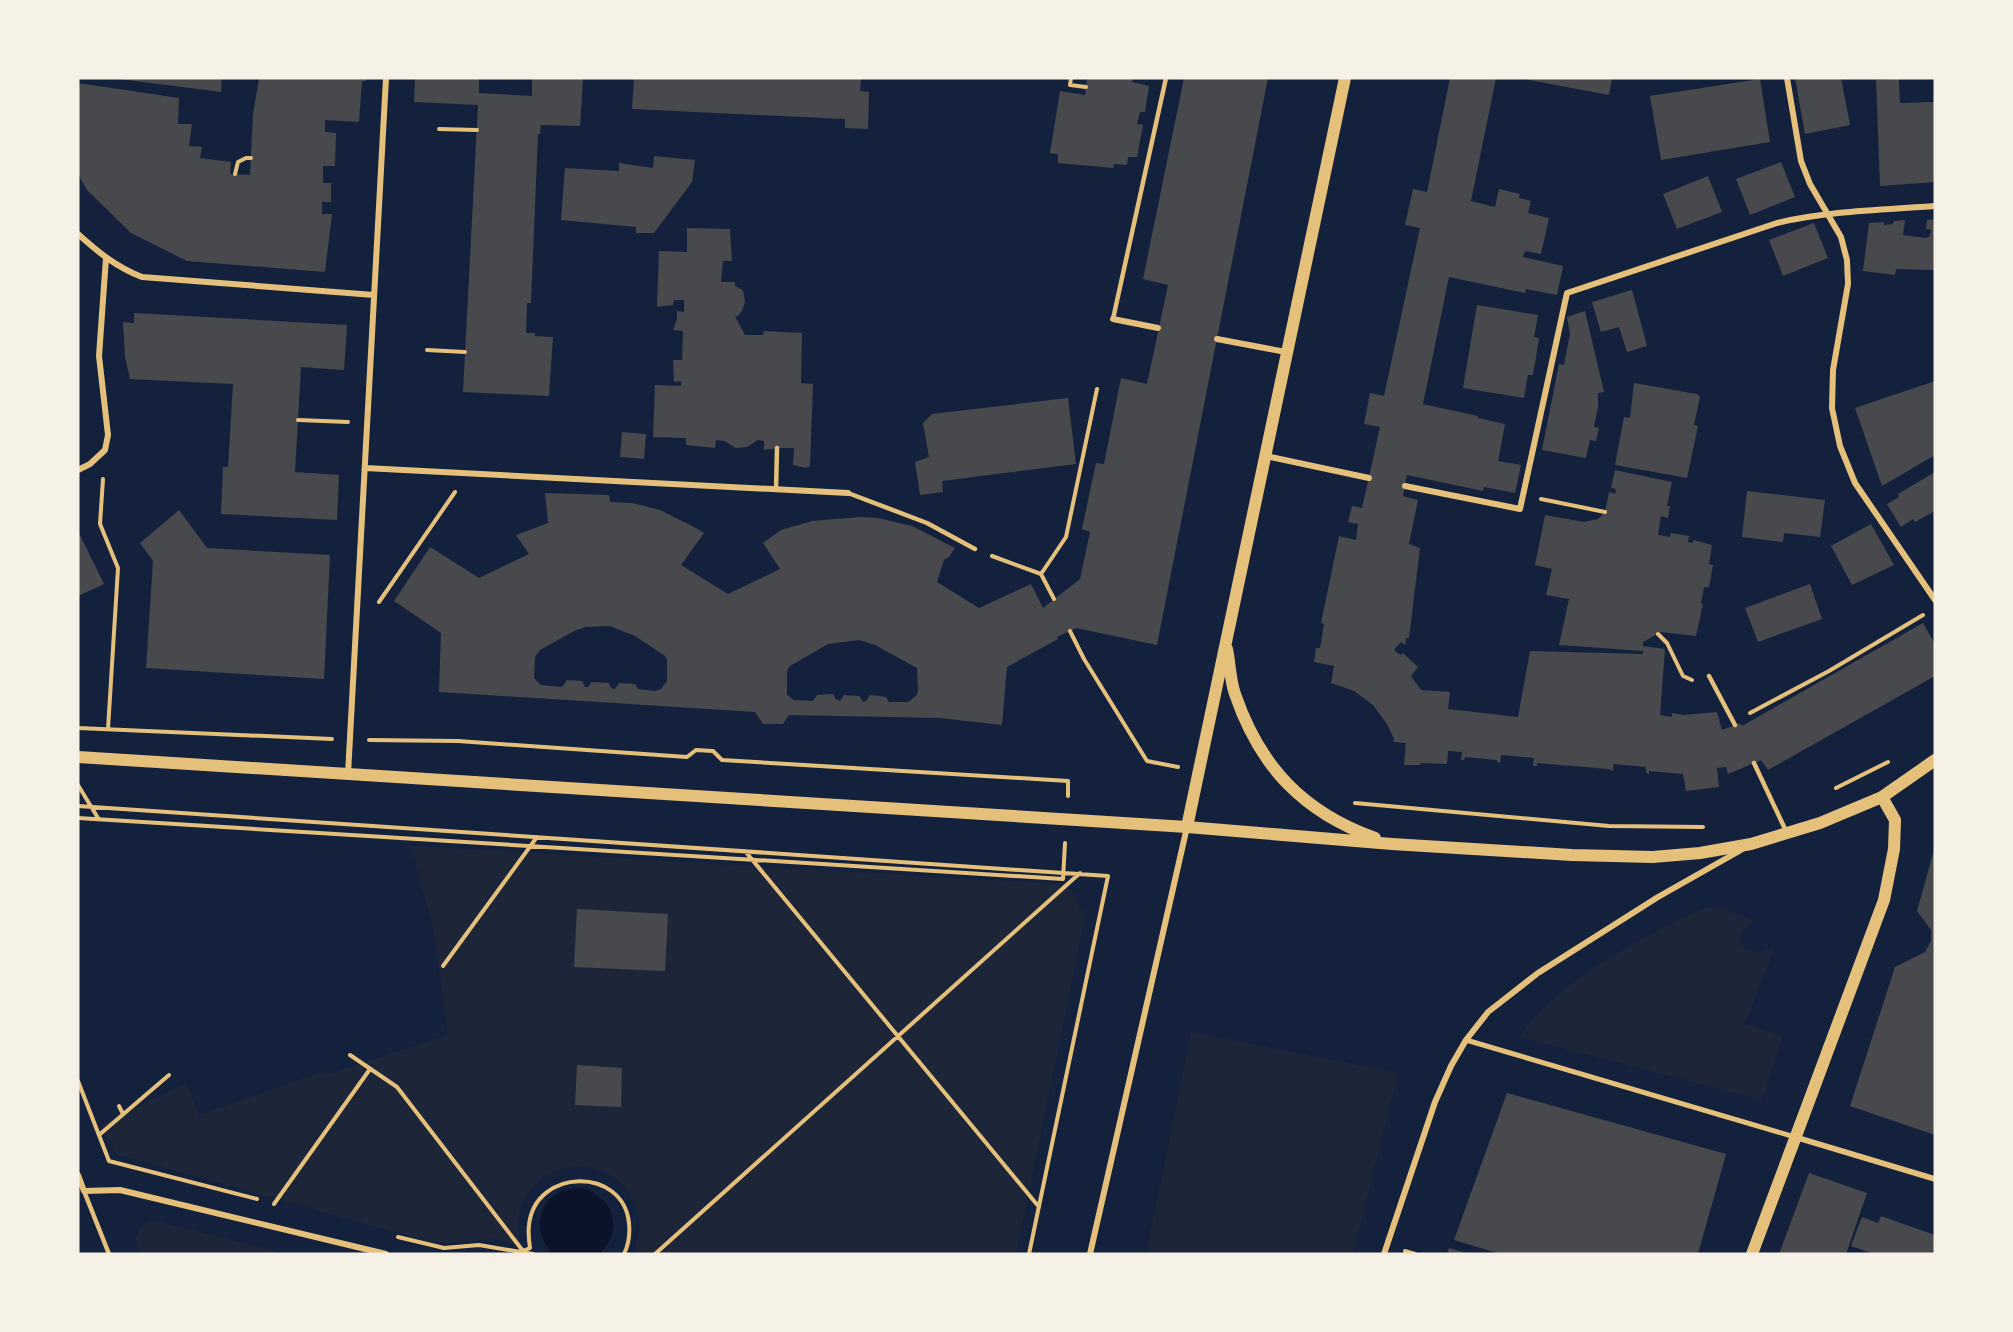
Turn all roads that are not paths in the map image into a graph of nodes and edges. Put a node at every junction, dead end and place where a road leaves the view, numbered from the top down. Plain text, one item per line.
1 (386, 78) edge
2 (1166, 78) edge
3 (1345, 78) edge
4 (1787, 78) edge
5 (1935, 206) edge
6 (1827, 214) junction
7 (78, 234) edge
8 (106, 258) junction
9 (374, 295) junction
10 (1113, 319) joint
11 (1158, 328) dead end
12 (1217, 339) dead end
13 (1286, 352) junction
14 (777, 448) dead end
15 (1266, 456) junction
16 (365, 468) junction
17 (78, 471) edge
18 (1369, 478) dead end
19 (1405, 486) dead end
20 (776, 490) junction
21 (848, 493) joint
22 (975, 549) road end
23 (1935, 600) edge
24 (1226, 642) junction
25 (1709, 676) dead end
26 (1736, 725) dead end
27 (78, 757) edge
28 (1935, 760) edge
29 (1754, 763) dead end
30 (348, 774) junction
31 (1882, 797) junction
32 (1187, 827) junction
33 (1787, 833) junction
34 (1392, 844) junction
35 (1751, 844) junction
36 (1466, 1040) junction
37 (1795, 1137) junction
38 (78, 1174) edge
39 (1935, 1179) edge
40 (84, 1191) junction
41 (109, 1254) edge
42 (386, 1254) edge
43 (1090, 1254) edge
44 (1384, 1254) edge
45 (1752, 1254) edge

1 - 9 street
2 - 10 lane
3 - 13 main road
4 - 6 street
5 - 6 street
6 - 19 street
6 - 23 street
7 - 8 street
8 - 9 street
8 - 17 street
9 - 16 street
10 - 11 street
12 - 13 street
13 - 15 main road
14 - 20 lane
15 - 18 street
15 - 24 main road
16 - 20 street
16 - 30 street
20 - 21 street
21 - 22 lane
24 - 32 main road
24 - 34 main road
25 - 26 lane
27 - 30 main road
28 - 31 main road
29 - 33 lane
30 - 32 main road
31 - 33 main road
31 - 37 main road
32 - 34 main road
32 - 43 street
33 - 35 main road
34 - 35 main road
35 - 36 street
36 - 37 street
36 - 44 street
37 - 39 street
37 - 45 main road
38 - 40 street
40 - 41 lane
40 - 42 street

